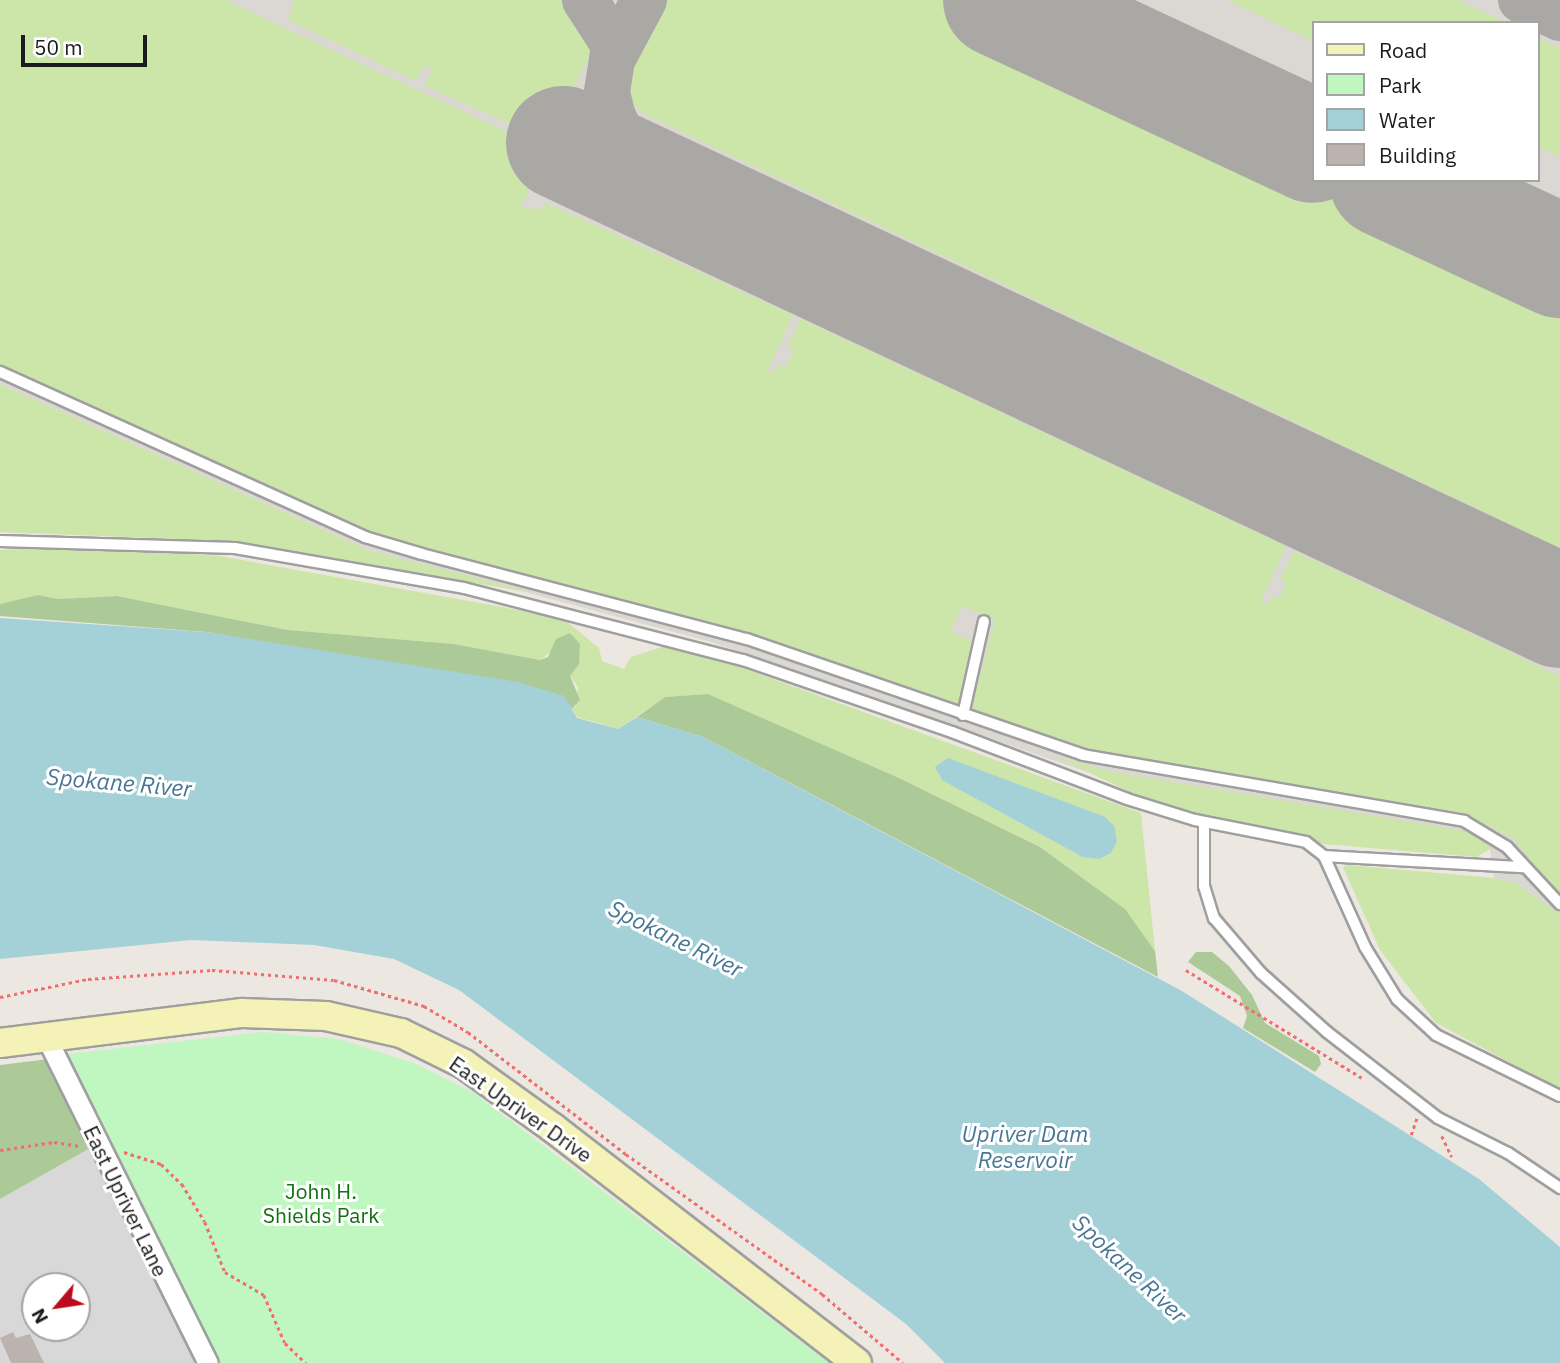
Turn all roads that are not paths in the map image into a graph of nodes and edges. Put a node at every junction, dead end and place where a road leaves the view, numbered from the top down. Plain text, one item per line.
1 (0, 372) edge
2 (0, 541) edge
3 (984, 621) dead end
4 (963, 715) junction
5 (1204, 821) junction
6 (1324, 856) junction
7 (1523, 867) junction
8 (1560, 904) edge
9 (46, 1037) junction
10 (0, 1043) edge
11 (1560, 1096) edge
12 (1560, 1188) edge
13 (208, 1363) edge
14 (857, 1363) edge

1 - 4 lane
2 - 5 lane
3 - 4 lane
4 - 7 lane
5 - 6 lane
5 - 12 lane
6 - 7 lane
6 - 11 lane
7 - 8 lane
9 - 10 main road, East Upriver Drive
9 - 13 street, East Upriver Lane
9 - 14 main road, East Upriver Drive

